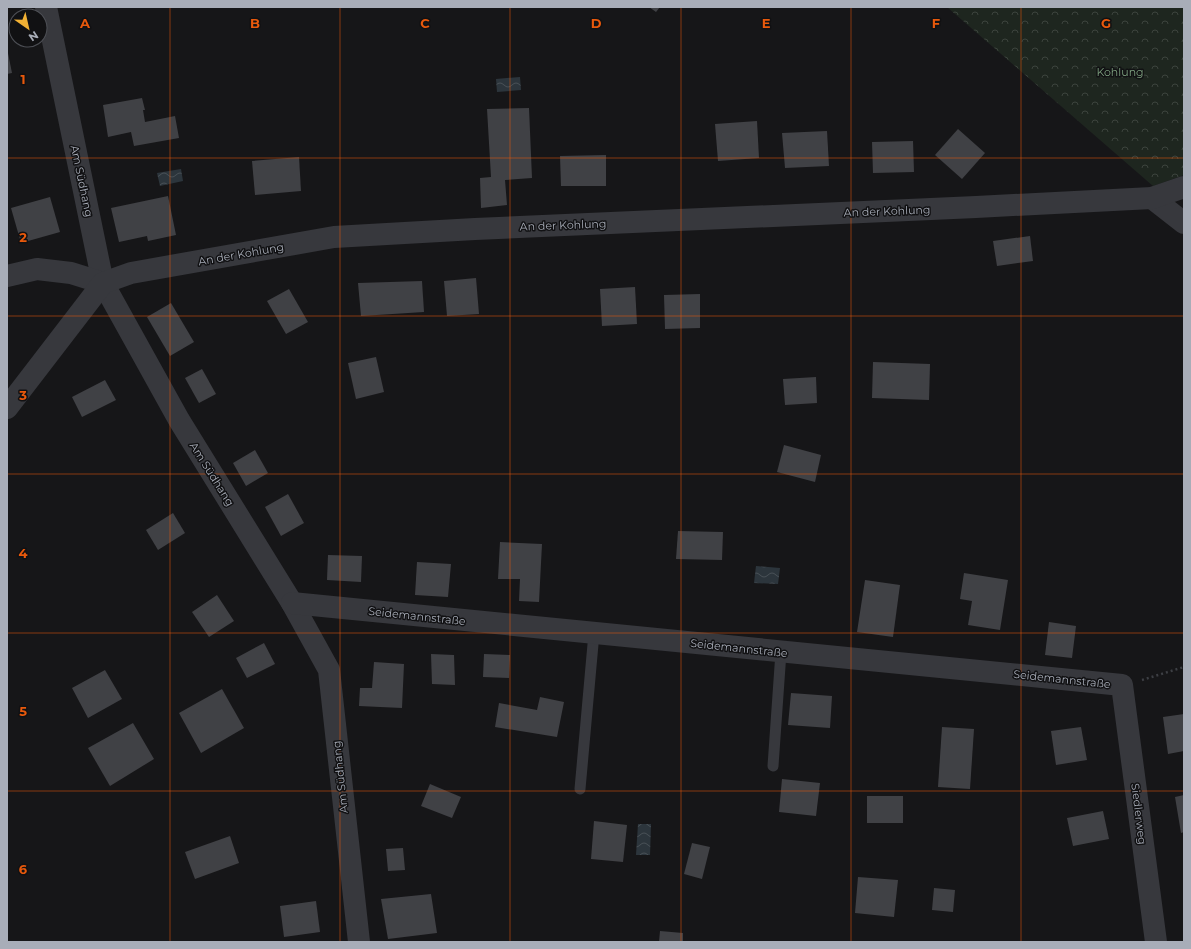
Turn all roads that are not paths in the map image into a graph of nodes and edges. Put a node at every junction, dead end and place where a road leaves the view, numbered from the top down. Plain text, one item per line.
1 (46, 7) edge
2 (1184, 187) edge
3 (1152, 198) junction
4 (1184, 223) edge
5 (7, 276) edge
6 (103, 283) junction
7 (7, 408) edge
8 (292, 603) junction
9 (594, 633) junction
10 (781, 652) junction
11 (1122, 685) joint
12 (773, 766) dead end
13 (580, 788) dead end
14 (359, 942) edge
15 (1156, 942) edge

1 - 6 street, Am Südhang
2 - 3 street, An der Kohlung
3 - 4 street
3 - 6 street, An der Kohlung
5 - 6 street
6 - 7 street
6 - 8 street, Am Südhang
8 - 9 street, Seidemannstraße
8 - 14 street, Am Südhang
9 - 10 street, Seidemannstraße
9 - 13 lane
10 - 11 street, Seidemannstraße
10 - 12 lane
11 - 15 street, Siedlerweg

